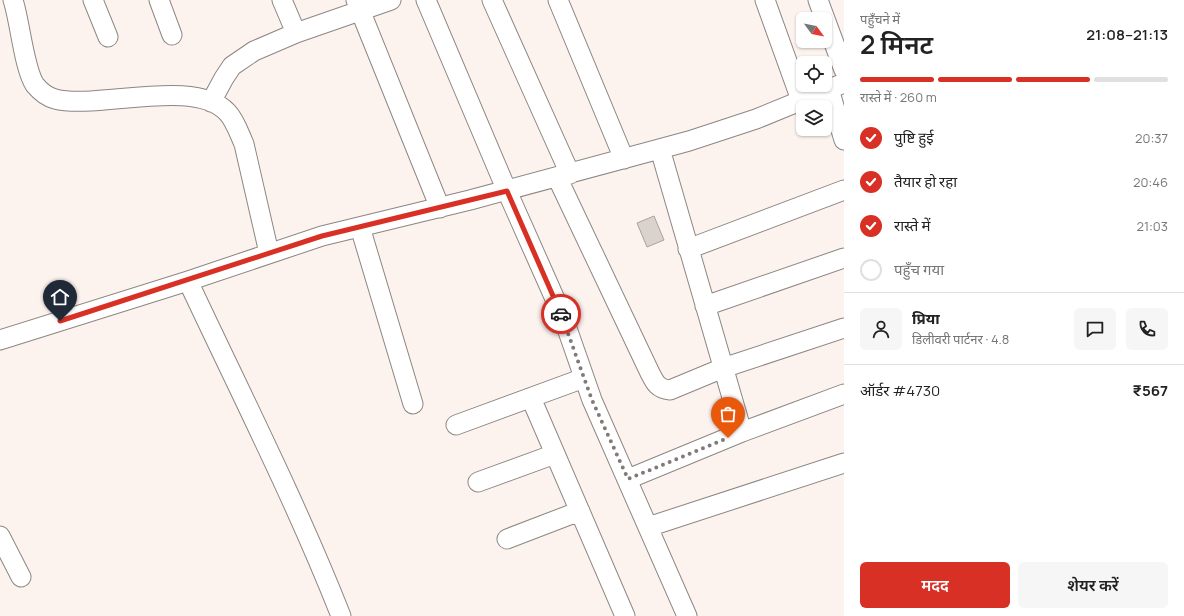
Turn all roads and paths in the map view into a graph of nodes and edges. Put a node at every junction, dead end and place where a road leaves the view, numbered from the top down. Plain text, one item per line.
1 (13, 0) edge
2 (93, 0) edge
3 (159, 0) edge
4 (282, 0) edge
5 (391, 0) edge
6 (426, 0) edge
7 (492, 0) edge
8 (558, 0) edge
9 (764, 0) edge
10 (818, 0) edge
11 (358, 5) edge
12 (296, 33) junction
13 (172, 35) dead end
14 (108, 37) dead end
15 (844, 70) edge
16 (836, 86) edge
17 (801, 100) joint
18 (212, 102) junction
19 (796, 102) edge
20 (844, 140) edge
21 (660, 149) junction
22 (624, 159) junction
23 (563, 176) junction
24 (844, 190) edge
25 (507, 191) junction
26 (440, 208) junction
27 (360, 227) junction
28 (688, 249) junction
29 (269, 253) junction
30 (844, 258) edge
31 (188, 281) junction
32 (705, 306) junction
33 (844, 328) edge
34 (0, 340) edge
35 (723, 368) junction
36 (584, 378) junction
37 (844, 394) edge
38 (531, 398) junction
39 (413, 404) dead end
40 (456, 425) dead end
41 (742, 432) junction
42 (555, 454) junction
43 (844, 462) edge
44 (628, 479) junction
45 (478, 482) dead end
46 (580, 511) junction
47 (648, 527) junction
48 (0, 536) edge
49 (507, 539) dead end
50 (21, 576) dead end
51 (341, 616) edge
52 (626, 616) edge
53 (687, 616) edge

1 - 18 street
2 - 14 street
3 - 13 street
4 - 12 street
5 - 11 street
6 - 25 street
7 - 23 street
8 - 22 street
9 - 17 street
10 - 15 street
11 - 12 street
11 - 26 street
12 - 18 street
16 - 17 street
16 - 20 street
18 - 29 street
19 - 21 street
21 - 22 street
21 - 28 street
22 - 23 street
23 - 25 street
23 - 35 street
24 - 28 street
25 - 26 street
25 - 36 street
26 - 27 street
27 - 29 street
27 - 39 street
28 - 32 street
29 - 31 street
30 - 32 street
31 - 34 street
31 - 51 street
32 - 35 street
33 - 35 street
35 - 41 street
36 - 38 street
36 - 44 street
37 - 41 street
38 - 40 street
38 - 42 street
41 - 44 street
42 - 45 street
42 - 46 street
43 - 47 street
44 - 47 street
46 - 49 street
46 - 52 street
47 - 53 street
48 - 50 street

